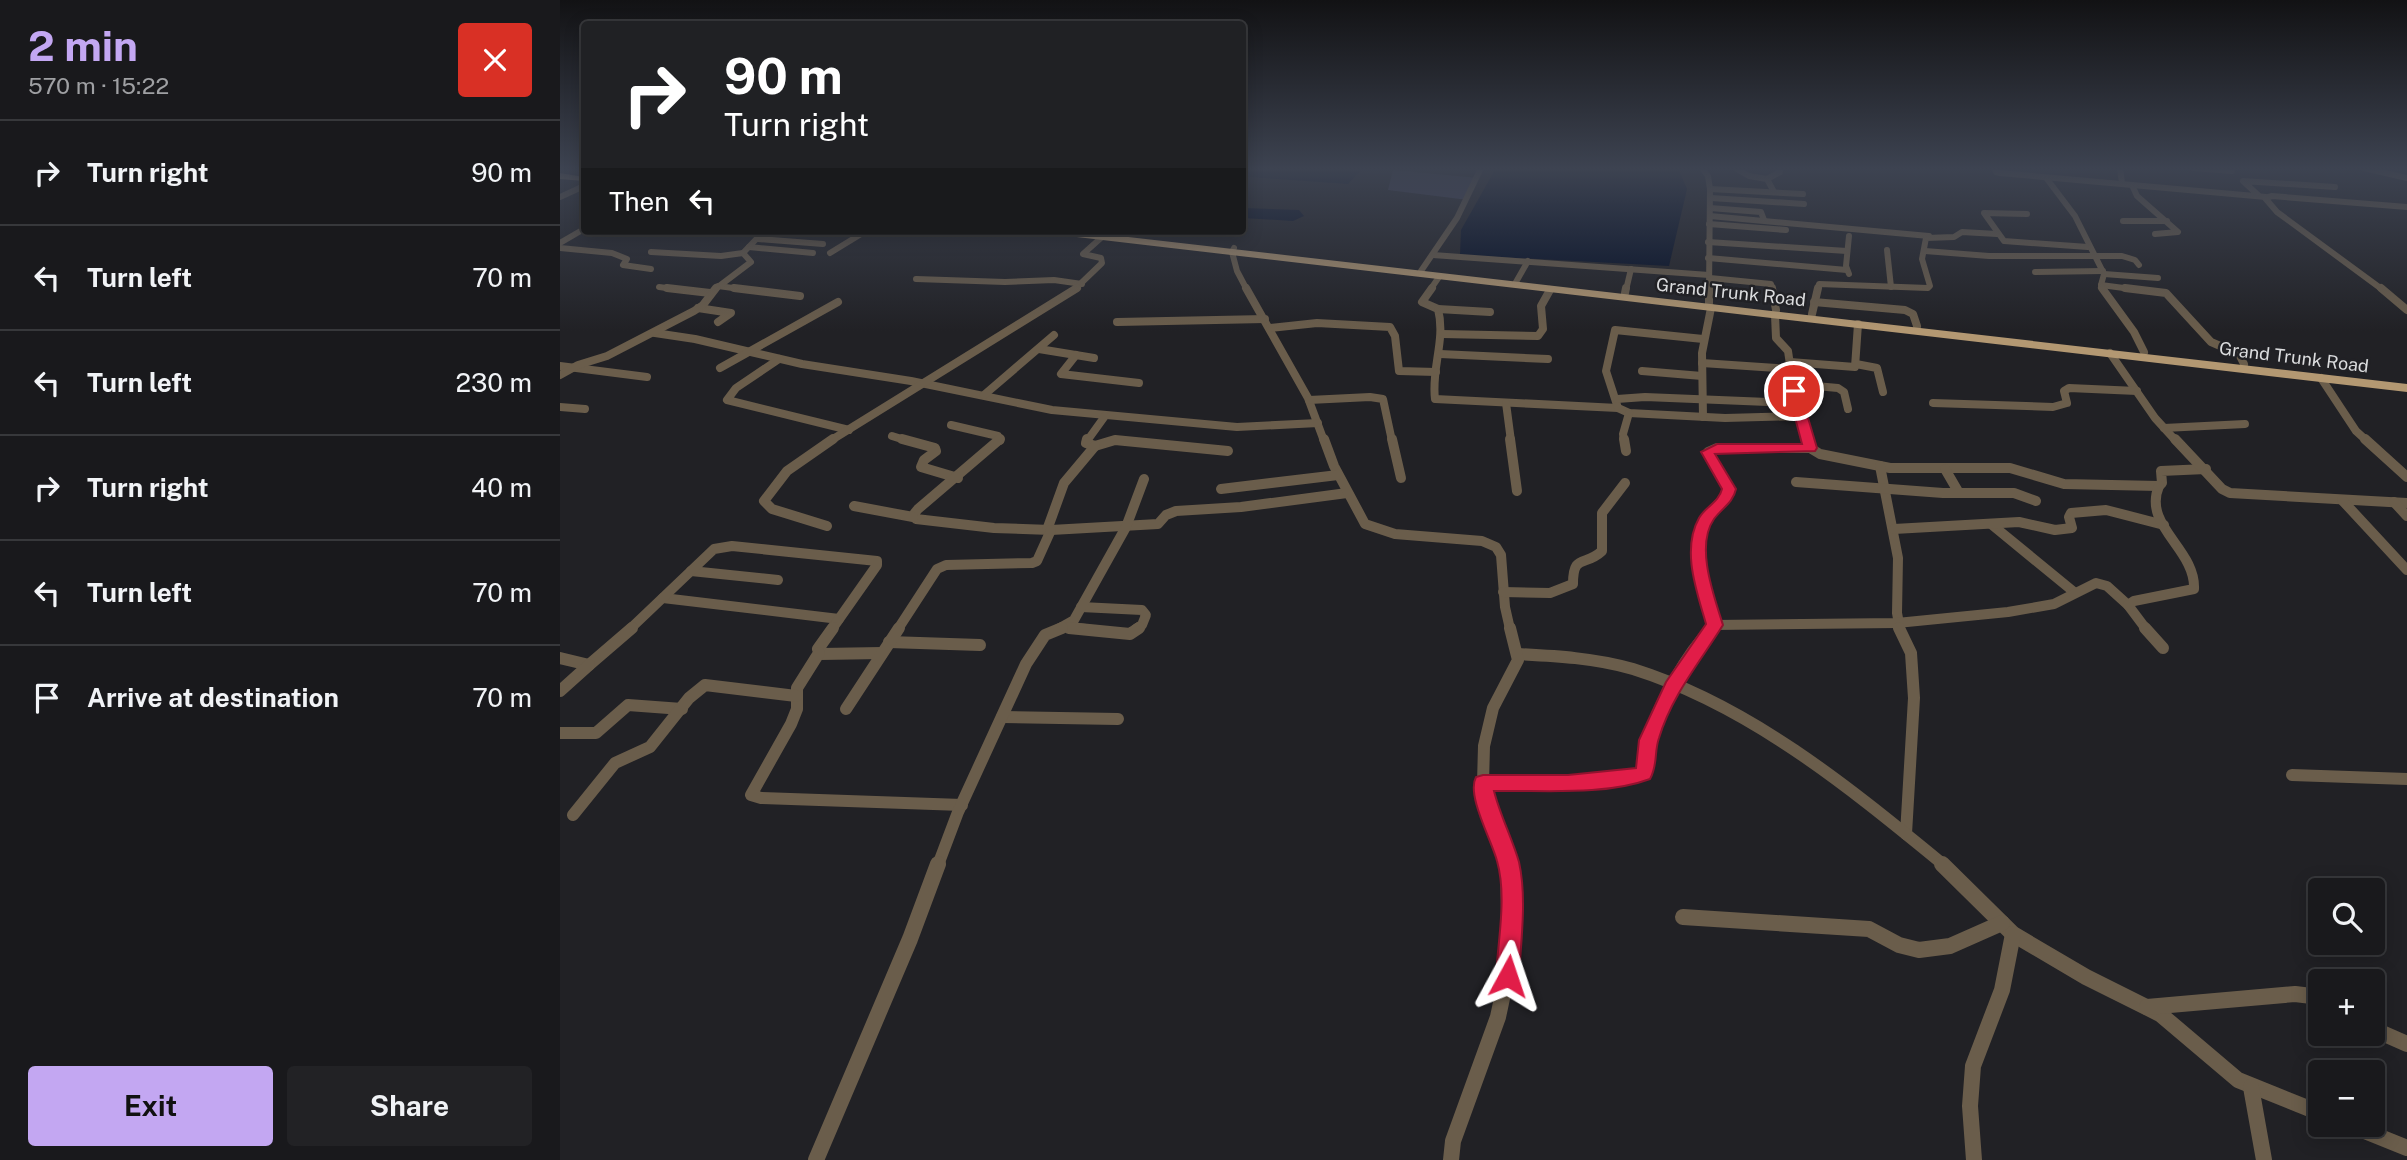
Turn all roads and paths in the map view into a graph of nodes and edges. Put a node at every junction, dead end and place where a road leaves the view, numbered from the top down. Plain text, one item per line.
1 (1454, 222) edge
2 (1786, 222) edge
3 (1991, 222) edge
4 (2077, 222) edge
5 (2168, 222) edge
6 (2291, 222) edge
7 (1709, 224) joint
8 (1786, 230) dead end
9 (581, 231) edge
10 (1997, 234) junction
11 (2155, 234) dead end
12 (761, 235) edge
13 (859, 235) edge
14 (1085, 235) edge
15 (1112, 235) edge
16 (1849, 236) dead end
17 (1929, 236) junction
18 (1102, 237) junction
19 (758, 239) junction
20 (1708, 242) junction
21 (562, 243) edge
22 (823, 244) dead end
23 (2088, 247) junction
24 (746, 250) junction
25 (1887, 250) dead end
26 (1233, 251) junction
27 (1847, 251) junction
28 (1925, 251) junction
29 (651, 252) dead end
30 (813, 253) dead end
31 (830, 253) dead end
32 (1433, 255) junction
33 (2092, 255) junction
34 (1709, 257) junction
35 (1528, 261) junction
36 (2139, 265) dead end
37 (651, 269) dead end
38 (1631, 270) junction
39 (1847, 270) junction
40 (1421, 271) junction
41 (2035, 272) dead end
42 (2103, 272) junction
43 (1439, 277) junction
44 (1710, 277) junction
45 (2158, 278) dead end
46 (916, 279) dead end
47 (1516, 282) junction
48 (1082, 284) junction
49 (1853, 285) junction
50 (2101, 285) junction
51 (718, 286) junction
52 (659, 287) dead end
53 (1891, 287) junction
54 (1550, 290) junction
55 (710, 293) junction
56 (1625, 293) junction
57 (800, 296) dead end
58 (838, 302) dead end
59 (1710, 305) junction
60 (698, 308) junction
61 (1813, 308) junction
62 (1438, 309) junction
63 (2407, 310) edge
64 (1490, 312) dead end
65 (1776, 313) junction
66 (718, 322) dead end
67 (1117, 322) dead end
68 (1267, 323) junction
69 (1858, 324) junction
70 (655, 333) junction
71 (1442, 334) junction
72 (1054, 335) dead end
73 (1703, 340) junction
74 (1039, 349) junction
75 (749, 352) junction
76 (2144, 352) junction
77 (2110, 353) junction
78 (1440, 354) junction
79 (1076, 355) junction
80 (1094, 358) dead end
81 (779, 359) junction
82 (1548, 359) dead end
83 (1702, 363) junction
84 (1856, 364) junction
85 (2244, 364) junction
86 (560, 366) edge
87 (575, 366) junction
88 (1791, 366) junction
89 (720, 368) dead end
90 (1643, 371) dead end
91 (1436, 372) junction
92 (560, 375) edge
93 (648, 376) dead end
94 (1702, 376) junction
95 (2321, 378) junction
96 (1139, 383) dead end
97 (2407, 383) edge
98 (925, 384) junction
99 (1793, 384) junction
100 (2407, 388) edge
101 (2137, 391) junction
102 (1883, 392) dead end
103 (984, 395) junction
104 (1703, 399) junction
105 (1309, 400) junction
106 (1768, 402) dead end
107 (1506, 403) junction
108 (1618, 403) junction
109 (1933, 403) dead end
110 (560, 407) edge
111 (585, 409) dead end
112 (1848, 409) dead end
113 (1629, 413) junction
114 (1105, 416) junction
115 (1803, 416) junction
116 (1703, 418) junction
117 (1318, 423) junction
118 (2245, 424) dead end
119 (951, 425) dead end
120 (2164, 428) junction
121 (849, 430) junction
122 (892, 436) dead end
123 (1096, 446) junction
124 (1810, 448) junction
125 (1228, 451) dead end
126 (1626, 451) dead end
127 (1880, 466) junction
128 (1945, 469) junction
129 (2206, 469) junction
130 (1338, 475) junction
131 (2407, 477) edge
132 (958, 478) junction
133 (1401, 478) dead end
134 (1144, 479) dead end
135 (1796, 482) dead end
136 (1625, 483) dead end
137 (2159, 486) junction
138 (1221, 489) dead end
139 (1882, 489) junction
140 (1517, 491) dead end
141 (1348, 493) junction
142 (1959, 493) junction
143 (2343, 500) junction
144 (2036, 502) dead end
145 (2394, 502) junction
146 (2407, 503) edge
147 (854, 506) dead end
148 (2407, 516) edge
149 (913, 517) junction
150 (1990, 524) junction
151 (2164, 525) junction
152 (827, 526) dead end
153 (1126, 527) junction
154 (1894, 529) junction
155 (1049, 530) junction
156 (2407, 570) edge
157 (691, 571) junction
158 (778, 580) dead end
159 (1503, 592) junction
160 (2074, 592) junction
161 (663, 598) junction
162 (2128, 605) junction
163 (1081, 607) junction
164 (839, 619) junction
165 (1896, 622) junction
166 (1714, 625) junction
167 (1064, 627) junction
168 (889, 642) junction
169 (980, 645) dead end
170 (2163, 648) dead end
171 (819, 653) junction
172 (882, 653) junction
173 (1517, 654) junction
174 (560, 658) edge
175 (589, 665) junction
176 (1674, 682) junction
177 (560, 691) edge
178 (796, 696) junction
179 (682, 709) junction
180 (846, 709) dead end
181 (1002, 717) junction
182 (1118, 719) dead end
183 (560, 733) edge
184 (2292, 775) dead end
185 (2407, 779) edge
186 (1483, 783) junction
187 (962, 805) junction
188 (573, 815) dead end
189 (1906, 834) junction
190 (1683, 917) dead end
191 (2007, 929) junction
192 (2308, 996) edge
193 (2147, 1006) junction
194 (2385, 1034) edge
195 (2407, 1044) edge
196 (2250, 1087) junction
197 (2308, 1109) edge
198 (2380, 1137) edge
199 (2407, 1148) edge
200 (816, 1160) edge
201 (1451, 1160) edge
202 (1974, 1160) edge
203 (2264, 1160) edge

1 - 32 street
2 - 17 street
3 - 10 street
4 - 23 street
5 - 11 street
6 - 63 street
7 - 8 street
7 - 20 street
9 - 21 street
10 - 17 street
10 - 23 street
12 - 19 street
13 - 31 street
14 - 18 main road, Grand Trunk Road
15 - 26 main road, Grand Trunk Road
16 - 27 street
17 - 28 street
18 - 26 main road, Grand Trunk Road
18 - 48 street
19 - 22 street
19 - 24 street
20 - 27 street
20 - 34 street
21 - 37 street
23 - 33 street
24 - 29 street
24 - 30 street
24 - 51 street
25 - 53 street
26 - 40 main road, Grand Trunk Road
26 - 43 main road, Grand Trunk Road
26 - 68 street
27 - 39 street
28 - 33 street
28 - 53 street
32 - 35 street
32 - 40 street
33 - 36 street
33 - 42 street
34 - 39 street
34 - 44 street
35 - 38 street
35 - 47 street
38 - 44 street
38 - 56 street
39 - 49 street
40 - 47 main road, Grand Trunk Road
41 - 42 street
42 - 45 street
42 - 50 street
43 - 54 main road, Grand Trunk Road
43 - 62 street
44 - 59 street
44 - 65 street
46 - 48 street
47 - 56 main road, Grand Trunk Road
48 - 98 street
49 - 53 street
49 - 61 street
50 - 76 street
50 - 85 street
51 - 55 street
51 - 57 street
52 - 55 street
54 - 59 main road, Grand Trunk Road
54 - 71 street
55 - 60 street
56 - 59 main road, Grand Trunk Road
58 - 75 street
59 - 65 main road, Grand Trunk Road
59 - 73 street
60 - 66 street
60 - 70 street
61 - 65 main road, Grand Trunk Road
61 - 76 main road, Grand Trunk Road
62 - 64 street
62 - 71 street
65 - 69 main road, Grand Trunk Road
65 - 88 street
67 - 68 street
68 - 91 street
68 - 105 street
69 - 77 main road, Grand Trunk Road
69 - 84 street
70 - 75 street
70 - 87 street
71 - 78 street
72 - 74 street
73 - 83 street
73 - 108 street
74 - 79 street
74 - 103 street
75 - 81 street
75 - 89 street
76 - 85 main road, Grand Trunk Road
77 - 95 main road, Grand Trunk Road
77 - 101 street
78 - 82 street
78 - 91 street
79 - 80 street
79 - 96 street
81 - 98 street
81 - 121 street
83 - 88 street
83 - 94 street
84 - 88 street
84 - 102 street
85 - 97 main road, Grand Trunk Road
86 - 87 street
87 - 92 street
87 - 93 street
88 - 99 street
90 - 94 street
91 - 107 street
94 - 104 street
95 - 100 main road, Grand Trunk Road
95 - 131 street
98 - 103 street
98 - 121 street
99 - 112 street
99 - 115 street
101 - 109 street
101 - 120 street
103 - 114 street
104 - 106 street
104 - 108 street
104 - 116 street
105 - 117 street
105 - 133 street
107 - 108 street
107 - 140 street
108 - 113 street
110 - 111 street
113 - 116 street
113 - 126 street
114 - 117 street
114 - 123 street
115 - 116 street
115 - 124 street
117 - 130 street
118 - 120 street
119 - 132 street
120 - 129 street
121 - 152 street
122 - 132 street
123 - 125 street
123 - 155 street
124 - 127 street
124 - 166 street
127 - 128 street
127 - 139 street
128 - 137 street
128 - 142 street
129 - 137 street
129 - 143 street
130 - 138 street
130 - 141 street
132 - 149 street
134 - 153 street
135 - 139 street
136 - 159 street
137 - 151 street
139 - 142 street
139 - 154 street
141 - 153 street
141 - 159 street
142 - 144 street
143 - 145 street
143 - 156 street
145 - 146 street
145 - 148 street
147 - 149 street
149 - 155 street
150 - 151 street
150 - 154 street
150 - 160 street
151 - 162 street
153 - 155 street
153 - 163 street
154 - 165 street
155 - 168 street
157 - 158 street
157 - 161 street
157 - 164 street
159 - 173 street
160 - 162 street
160 - 165 street
161 - 164 street
161 - 175 street
162 - 170 street
163 - 167 street
163 - 167 street
164 - 171 street
165 - 166 street
165 - 189 street
166 - 176 street
167 - 181 street
168 - 169 street
168 - 172 street
171 - 172 street
171 - 178 street
172 - 180 street
173 - 176 street
173 - 186 street
174 - 175 street
175 - 177 street
176 - 186 street
176 - 189 street
178 - 179 street
178 - 187 street
179 - 183 street
179 - 188 street
181 - 182 street
181 - 187 street
184 - 185 street
186 - 201 street
187 - 200 street
189 - 191 street
190 - 191 street
191 - 193 street
191 - 202 street
192 - 193 street
193 - 196 street
194 - 195 street
196 - 197 street
196 - 203 street
198 - 199 street

